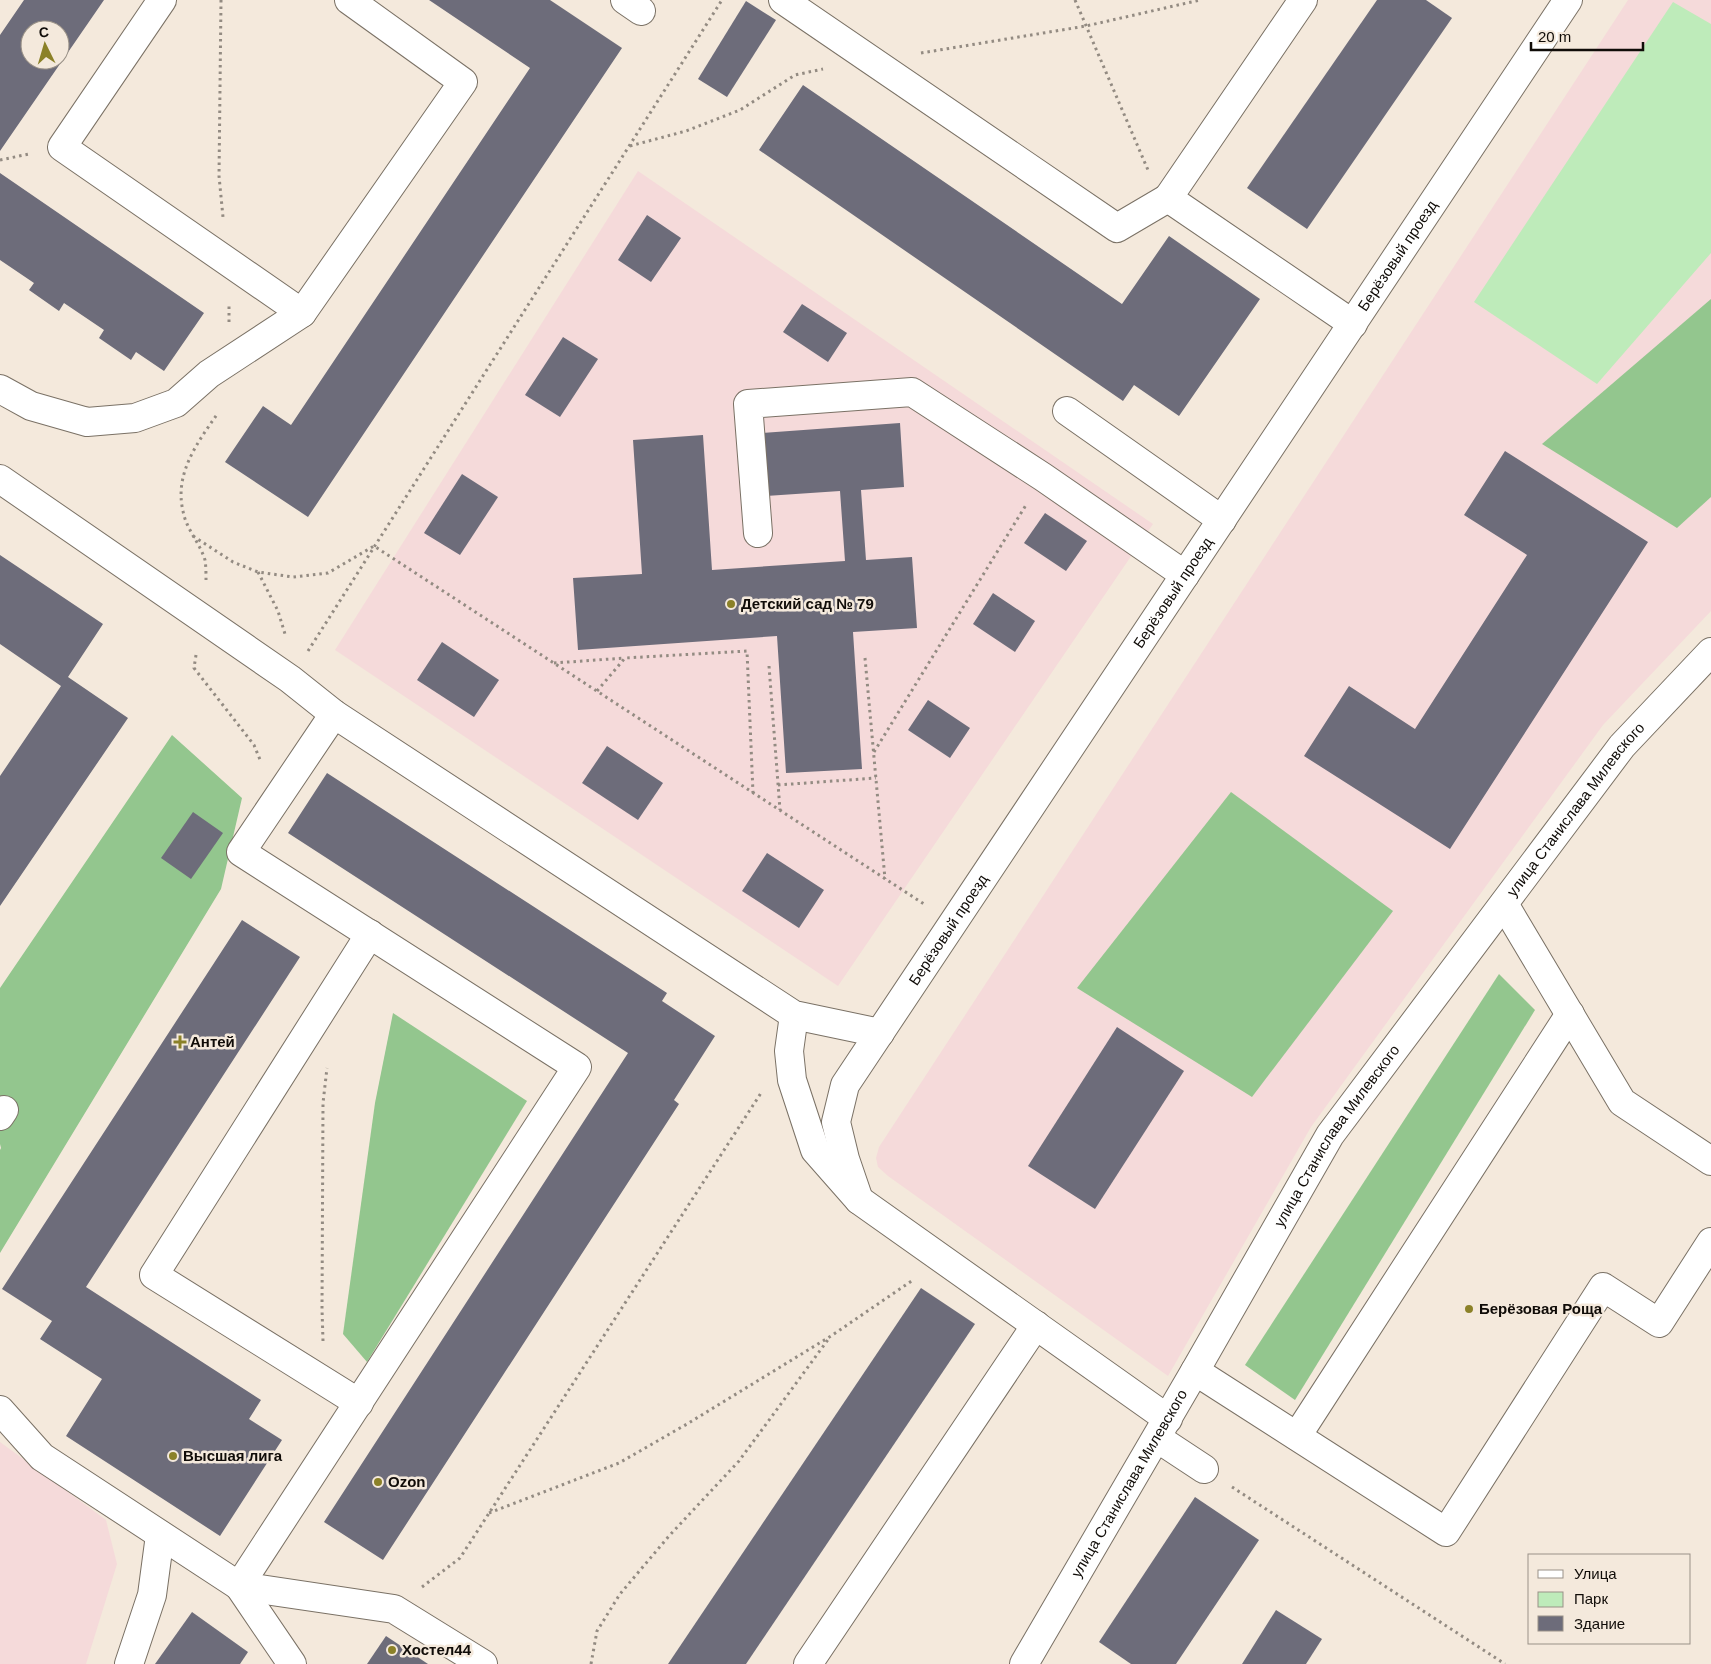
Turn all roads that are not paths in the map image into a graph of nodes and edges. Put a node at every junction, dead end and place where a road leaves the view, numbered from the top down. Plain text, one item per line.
1 (162, 0) edge
2 (349, 0) edge
3 (783, 0) edge
4 (1303, 0) edge
5 (1568, 0) edge
6 (1168, 198) junction
7 (302, 313) junction
8 (1353, 324) junction
9 (0, 389) edge
10 (1067, 411) dead end
11 (0, 479) edge
12 (1222, 520) junction
13 (758, 533) dead end
14 (1185, 575) junction
15 (1711, 652) edge
16 (334, 714) junction
17 (1504, 904) junction
18 (370, 934) junction
19 (1570, 1014) junction
20 (794, 1015) junction
21 (880, 1033) junction
22 (1711, 1161) edge
23 (859, 1200) junction
24 (1711, 1242) edge
25 (1036, 1325) junction
26 (1196, 1371) junction
27 (359, 1403) junction
28 (0, 1410) edge
29 (1162, 1428) junction
30 (1297, 1436) junction
31 (1204, 1469) road end
32 (160, 1535) junction
33 (239, 1586) junction
34 (129, 1664) edge
35 (292, 1664) edge
36 (483, 1664) edge
37 (808, 1664) edge
38 (1024, 1664) edge

1 - 7 street
2 - 7 street
3 - 6 street
4 - 6 street
5 - 8 street, Берёзовый проезд
6 - 8 street
7 - 9 street
8 - 12 street, Берёзовый проезд
10 - 12 street
11 - 16 street
12 - 14 street, Берёзовый проезд
13 - 14 street
14 - 21 street, Берёзовый проезд
15 - 17 street, улица Станислава Милевского
16 - 18 street
16 - 20 street
17 - 19 street
17 - 26 street, улица Станислава Милевского
18 - 27 street
18 - 27 street
19 - 22 street
19 - 30 street
20 - 21 street
20 - 23 street
21 - 23 street, Берёзовый проезд
23 - 25 street
24 - 30 street
25 - 29 street
25 - 37 street
26 - 29 street, улица Станислава Милевского
26 - 30 street
27 - 33 street
28 - 32 street
29 - 31 street
29 - 38 street, улица Станислава Милевского
32 - 33 street
32 - 34 street
33 - 35 street
33 - 36 street

